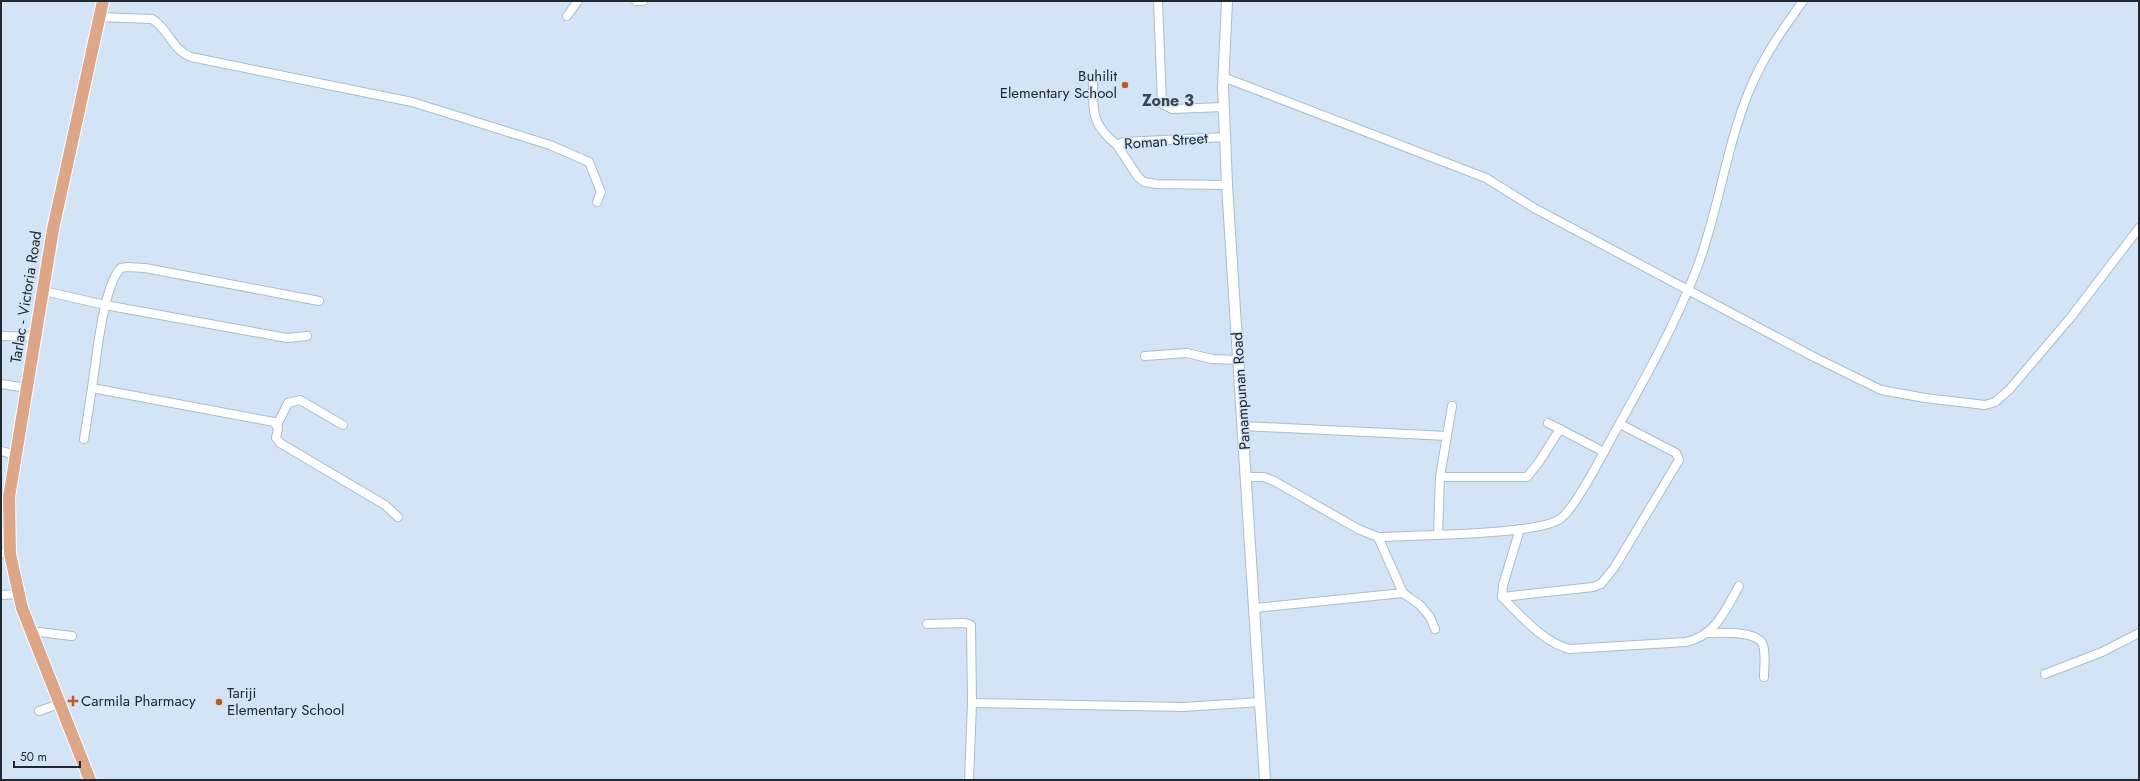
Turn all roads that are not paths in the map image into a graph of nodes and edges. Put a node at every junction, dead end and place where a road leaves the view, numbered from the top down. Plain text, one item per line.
1 (103, 1) edge
2 (578, 1) edge
3 (636, 1) edge
4 (643, 1) edge
5 (1158, 1) edge
6 (1227, 1) edge
7 (1803, 1) edge
8 (567, 16) dead end
9 (98, 17) junction
10 (1223, 77) junction
11 (1093, 80) dead end
12 (1224, 107) junction
13 (1226, 137) junction
14 (1117, 145) junction
15 (1228, 185) junction
16 (598, 202) dead end
17 (2139, 228) edge
18 (1688, 290) junction
19 (44, 291) junction
20 (320, 301) dead end
21 (106, 305) junction
22 (1, 336) edge
23 (307, 336) dead end
24 (35, 337) junction
25 (1145, 356) dead end
26 (1239, 360) junction
27 (1, 384) edge
28 (27, 388) junction
29 (92, 388) junction
30 (1452, 406) dead end
31 (1548, 423) dead end
32 (1620, 424) junction
33 (277, 425) junction
34 (343, 425) dead end
35 (1243, 426) junction
36 (1560, 429) junction
37 (1447, 436) junction
38 (84, 439) dead end
39 (1, 451) edge
40 (1604, 452) junction
41 (16, 455) junction
42 (1247, 477) junction
43 (1440, 477) junction
44 (398, 518) dead end
45 (1520, 529) junction
46 (1438, 534) junction
47 (1378, 537) junction
48 (5, 553) edge
49 (1739, 586) dead end
50 (1402, 593) junction
51 (19, 594) junction
52 (1, 595) edge
53 (1502, 597) junction
54 (1255, 608) junction
55 (927, 624) dead end
56 (1435, 629) dead end
57 (31, 631) junction
58 (1707, 633) junction
59 (2139, 633) edge
60 (72, 636) dead end
61 (2045, 674) dead end
62 (1764, 677) dead end
63 (1261, 702) junction
64 (972, 703) junction
65 (59, 704) junction
66 (39, 711) dead end
67 (90, 780) edge
68 (969, 780) edge
69 (1265, 780) edge

1 - 9 main road, Tarlac - Victoria Road
2 - 8 street
3 - 4 street
5 - 12 street
6 - 10 street, Panampunan Road
7 - 18 street
9 - 16 street
9 - 19 main road, Tarlac - Victoria Road
10 - 12 street, Panampunan Road
10 - 18 street
11 - 14 street
12 - 13 street, Panampunan Road
13 - 14 street, Roman Street
13 - 15 street, Panampunan Road
14 - 15 street, Roman Street
15 - 26 street, Panampunan Road
17 - 18 street
18 - 32 street
19 - 21 street
19 - 24 main road, Tarlac - Victoria Road
20 - 21 street
21 - 23 street
21 - 29 street
22 - 24 street
24 - 28 main road, Tarlac - Victoria Road
25 - 26 street
26 - 35 street, Panampunan Road
27 - 28 street
28 - 41 main road, Tarlac - Victoria Road
29 - 33 street
29 - 38 street
30 - 37 street
31 - 36 street
32 - 40 street
32 - 53 street
33 - 34 street
33 - 44 street
35 - 37 street
35 - 42 street, Panampunan Road
36 - 40 street
36 - 43 street
37 - 43 street
39 - 41 street
40 - 45 street
41 - 48 main road, Tarlac - Victoria Road
42 - 47 street
42 - 54 street, Panampunan Road
43 - 46 street
45 - 46 street
45 - 53 street
46 - 47 street
47 - 50 street
48 - 51 main road, Tarlac - Victoria Road
49 - 58 street
50 - 54 street
50 - 56 street
51 - 52 street
51 - 57 main road, Tarlac - Victoria Road
53 - 58 street
54 - 63 street, Panampunan Road
55 - 64 street
57 - 60 street
57 - 65 main road, Tarlac - Victoria Road
58 - 62 street
59 - 61 street
63 - 64 street
63 - 69 street, Panampunan Road
64 - 68 street
65 - 66 street
65 - 67 main road, Tarlac - Victoria Road

